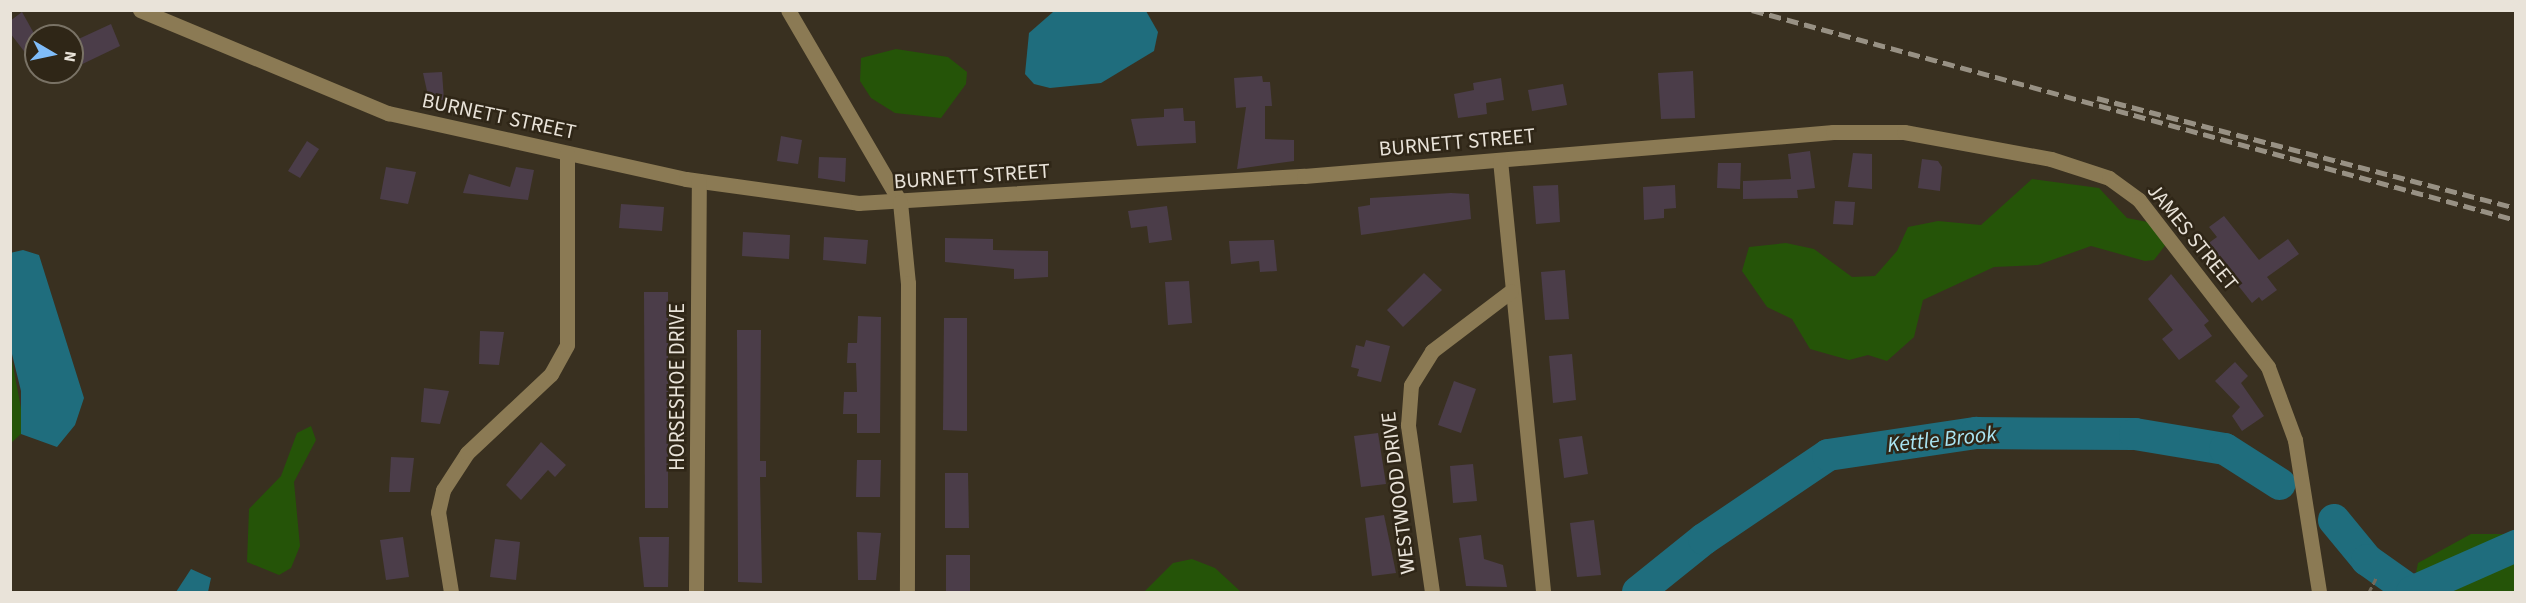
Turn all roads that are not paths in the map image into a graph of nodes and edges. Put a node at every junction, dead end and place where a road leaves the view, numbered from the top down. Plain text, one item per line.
1 (140, 10) edge
2 (788, 10) edge
3 (1834, 132) joint
4 (567, 153) junction
5 (1500, 160) junction
6 (699, 181) junction
7 (900, 202) junction
8 (1511, 291) junction
9 (452, 592) edge
10 (696, 592) edge
11 (907, 592) edge
12 (1432, 592) edge
13 (1543, 592) edge
14 (2319, 592) edge

1 - 4 street, BURNETT STREET
2 - 7 street
3 - 5 street, BURNETT STREET
3 - 14 street, JAMES STREET
4 - 6 street, BURNETT STREET
4 - 9 street
5 - 7 street, BURNETT STREET
5 - 8 street
6 - 7 street, BURNETT STREET
6 - 10 street, HORSESHOE DRIVE
7 - 11 street
8 - 12 street, WESTWOOD DRIVE
8 - 13 street

